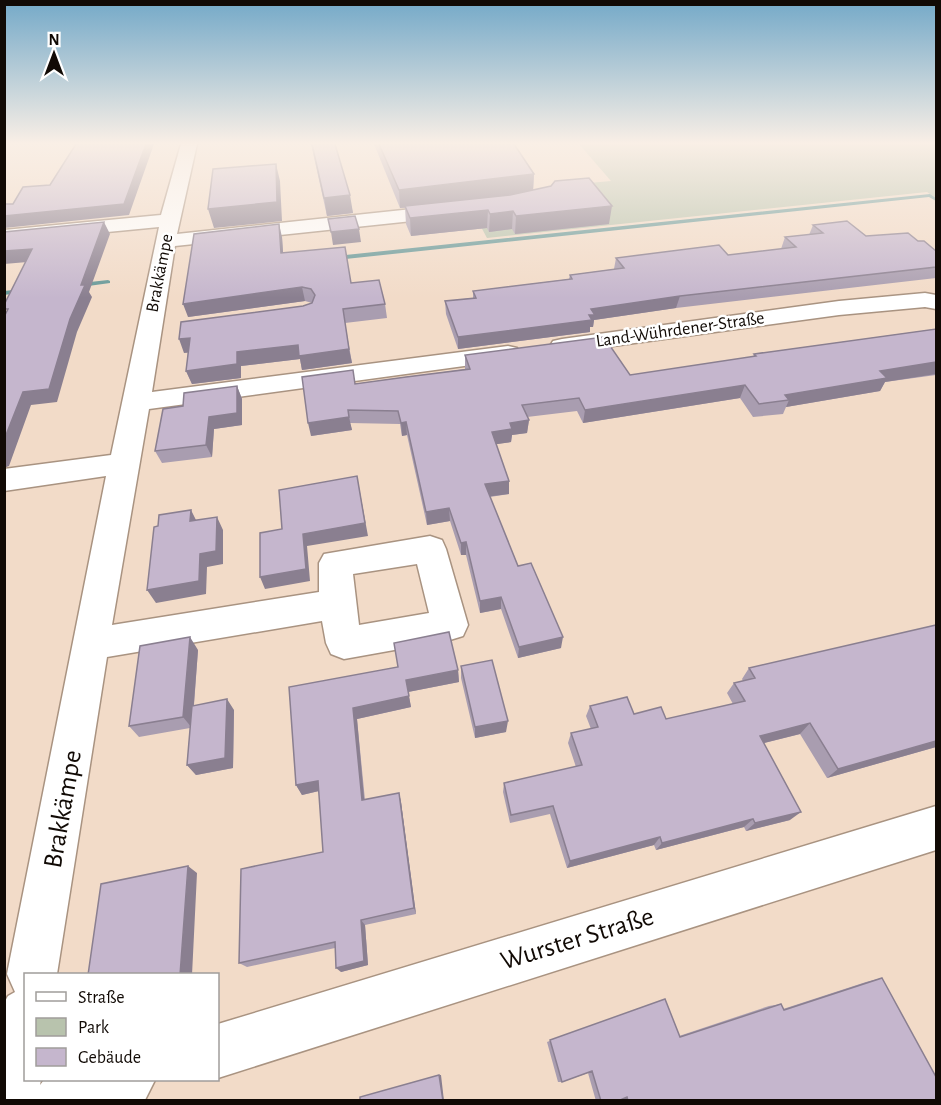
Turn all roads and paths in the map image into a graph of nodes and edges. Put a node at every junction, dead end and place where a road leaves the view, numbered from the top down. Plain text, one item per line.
1 (176, 196) edge
2 (465, 210) edge
3 (167, 231) junction
4 (4, 236) edge
5 (936, 302) edge
6 (138, 402) junction
7 (123, 463) junction
8 (4, 480) edge
9 (337, 604) dead end
10 (91, 644) junction
11 (936, 828) edge
12 (32, 973) edge
13 (24, 1025) edge
14 (219, 1051) edge
15 (125, 1081) edge
16 (10, 1101) edge
17 (62, 1101) edge

1 - 3 street, Brakkämpe
2 - 3 street
3 - 4 street
3 - 6 street, Brakkämpe
5 - 6 street, Land-Wührdener-Straße
6 - 7 street, Brakkämpe
7 - 8 street
7 - 10 street, Brakkämpe
9 - 10 street
10 - 12 street, Brakkämpe
11 - 14 street, Wurster Straße
13 - 16 street
15 - 17 street

